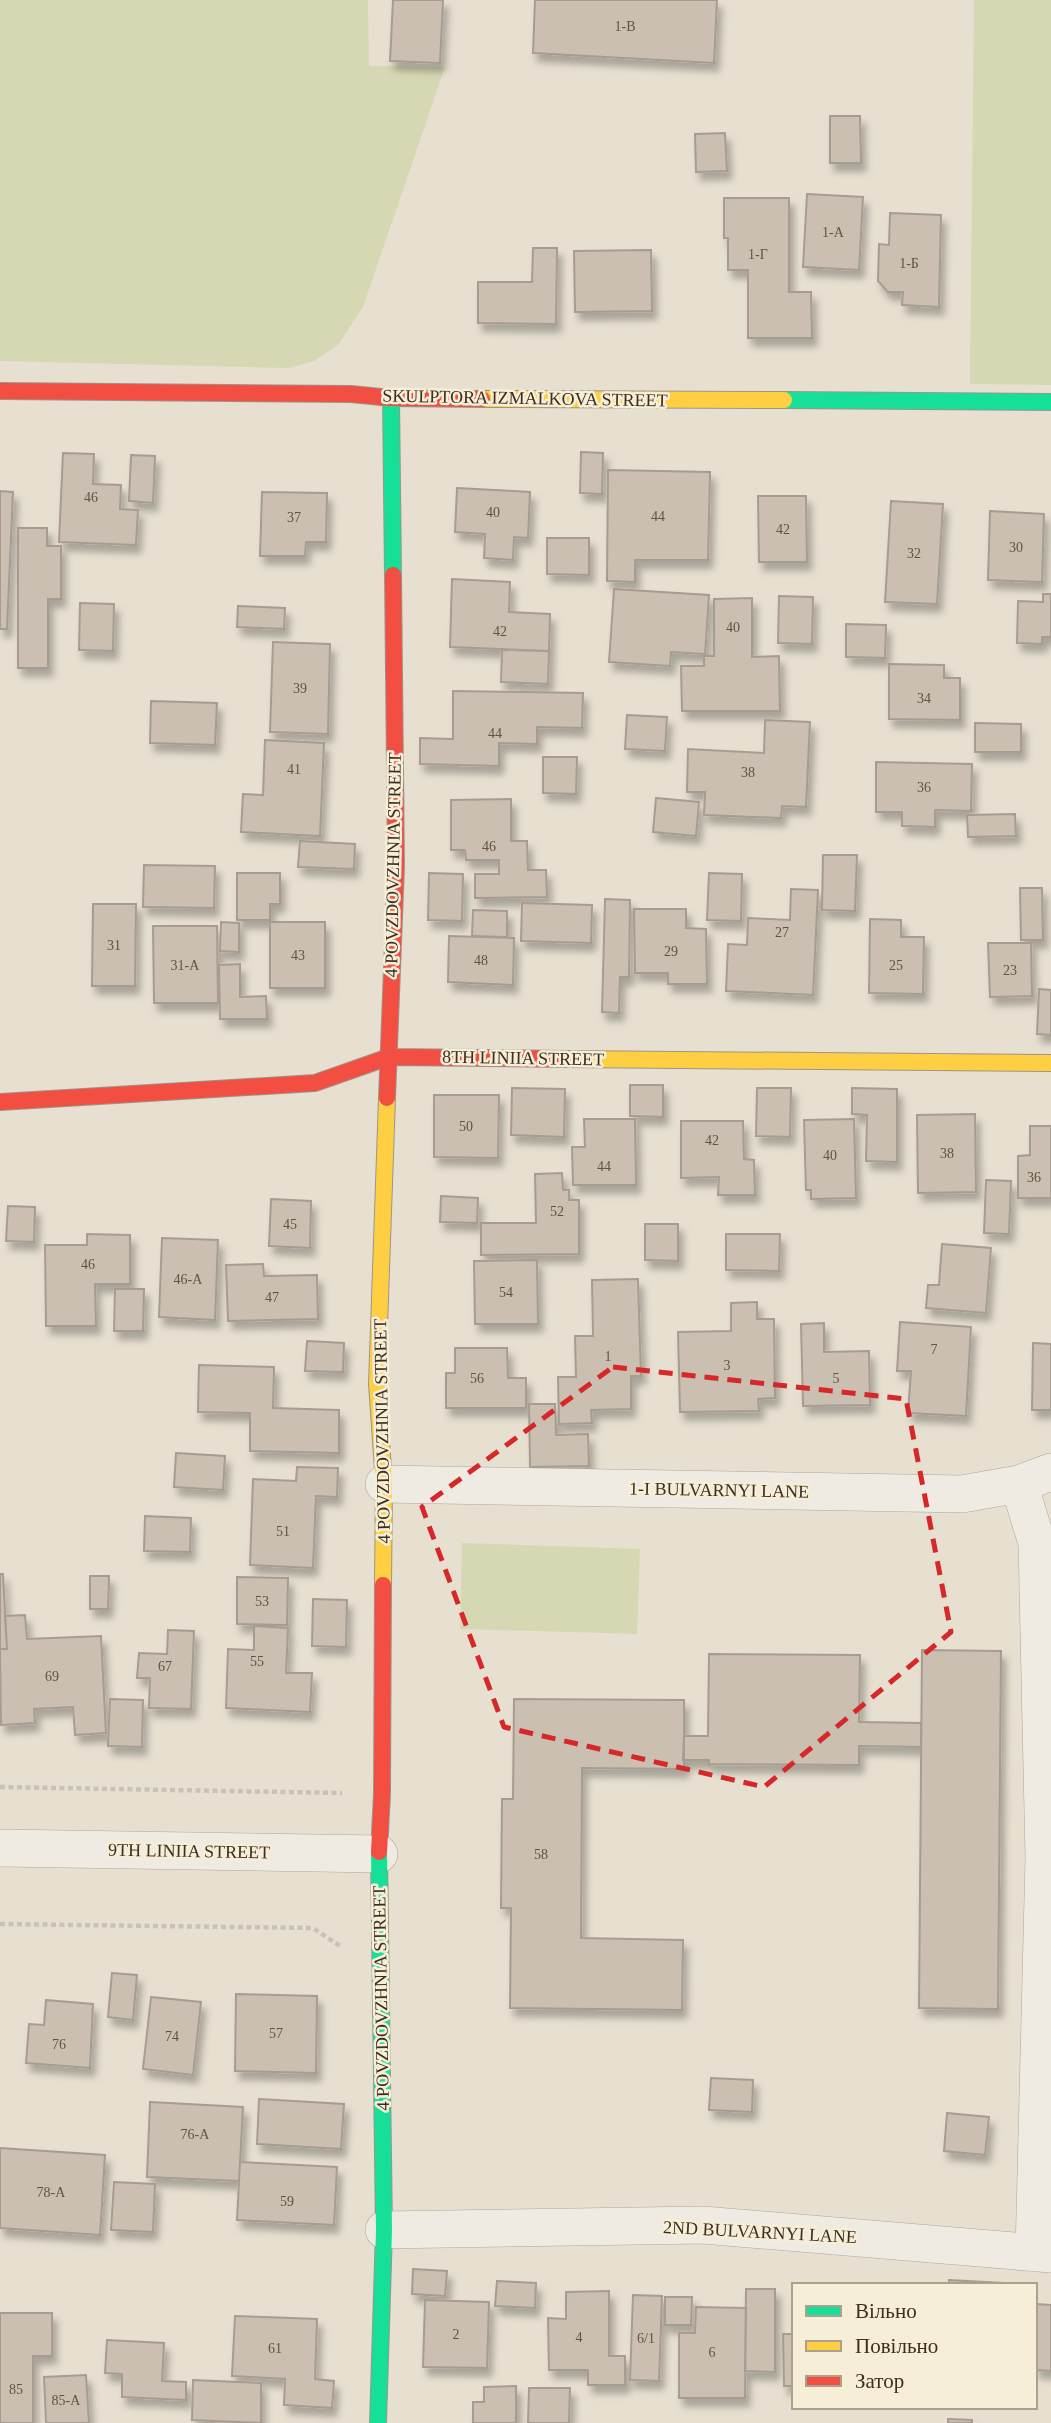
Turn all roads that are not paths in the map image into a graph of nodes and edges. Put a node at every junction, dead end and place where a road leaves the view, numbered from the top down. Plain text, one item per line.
1 (0, 391) edge
2 (391, 398) junction
3 (1051, 402) edge
4 (389, 1057) junction
5 (1051, 1063) edge
6 (0, 1102) edge
7 (1035, 1478) edge
8 (384, 1484) junction
9 (0, 1848) edge
10 (379, 1854) junction
11 (1048, 1858) edge
12 (384, 2230) junction
13 (1043, 2253) edge
14 (378, 2423) edge

1 - 2 street, SKULPTORA IZMALKOVA STREET
2 - 3 street, SKULPTORA IZMALKOVA STREET
2 - 4 street, 4 POVZDOVZHNIA STREET
4 - 5 street, 8TH LINIIA STREET
4 - 6 street, 8TH LINIIA STREET
4 - 8 street, 4 POVZDOVZHNIA STREET
7 - 8 street, 1-I BULVARNYI LANE
7 - 11 street
8 - 10 street, 4 POVZDOVZHNIA STREET
9 - 10 street, 9TH LINIIA STREET
10 - 12 street, 4 POVZDOVZHNIA STREET
11 - 13 street
12 - 13 street, 2ND BULVARNYI LANE
12 - 14 street, 4 POVZDOVZHNIA STREET

